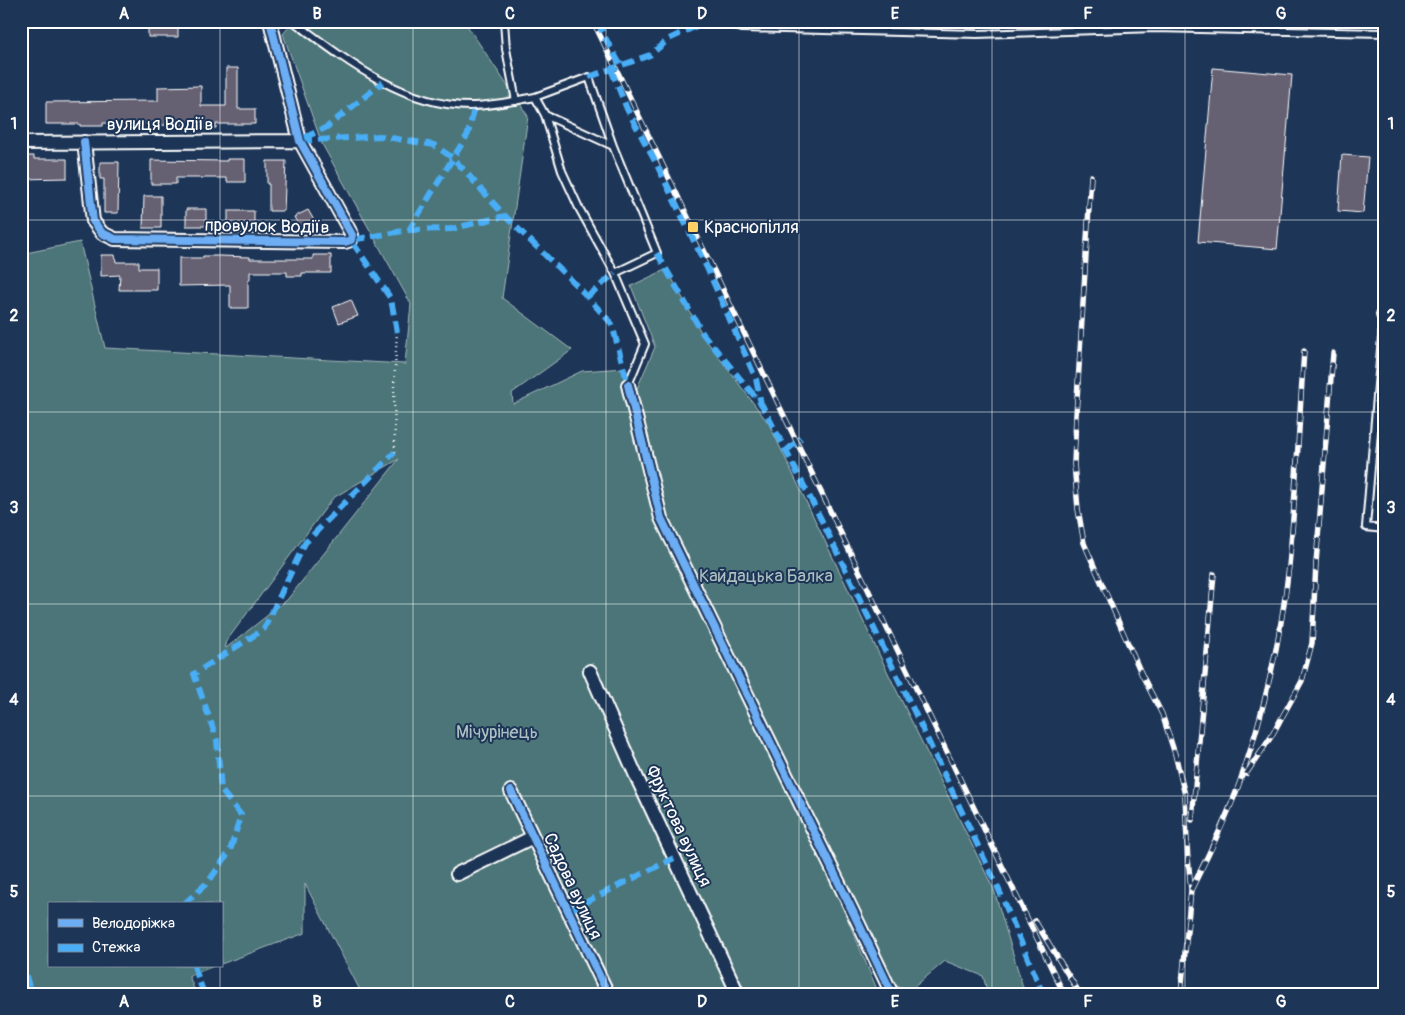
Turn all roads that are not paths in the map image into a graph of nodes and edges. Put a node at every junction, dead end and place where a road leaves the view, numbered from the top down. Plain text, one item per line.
1 (270, 21) edge
2 (293, 21) edge
3 (504, 21) edge
4 (717, 21) edge
5 (780, 21) edge
6 (1266, 21) edge
7 (780, 30) junction
8 (1266, 31) junction
9 (1384, 33) edge
10 (535, 97) junction
11 (516, 100) junction
12 (545, 116) junction
13 (300, 141) junction
14 (84, 142) junction
15 (21, 143) edge
16 (613, 146) junction
17 (615, 273) junction
18 (1384, 314) edge
19 (628, 386) joint
20 (1384, 529) edge
21 (590, 671) dead end
22 (511, 791) dead end
23 (533, 837) junction
24 (457, 874) dead end
25 (608, 994) edge
26 (738, 994) edge
27 (892, 994) edge

1 - 13 street, провулок Водіїв
2 - 11 lane
3 - 11 lane
4 - 7 lane
5 - 7 lane
6 - 8 lane
7 - 8 lane
8 - 9 lane
10 - 11 lane
10 - 12 lane
10 - 16 lane
12 - 16 lane
12 - 17 lane
13 - 14 street, вулиця Водіїв
13 - 14 street, провулок Водіїв
14 - 15 street, вулиця Водіїв
16 - 17 lane
17 - 19 lane
18 - 20 lane
19 - 27 street
21 - 26 street, Фруктова вулиця
22 - 23 street, Садова вулиця
23 - 24 street
23 - 25 street, Садова вулиця

